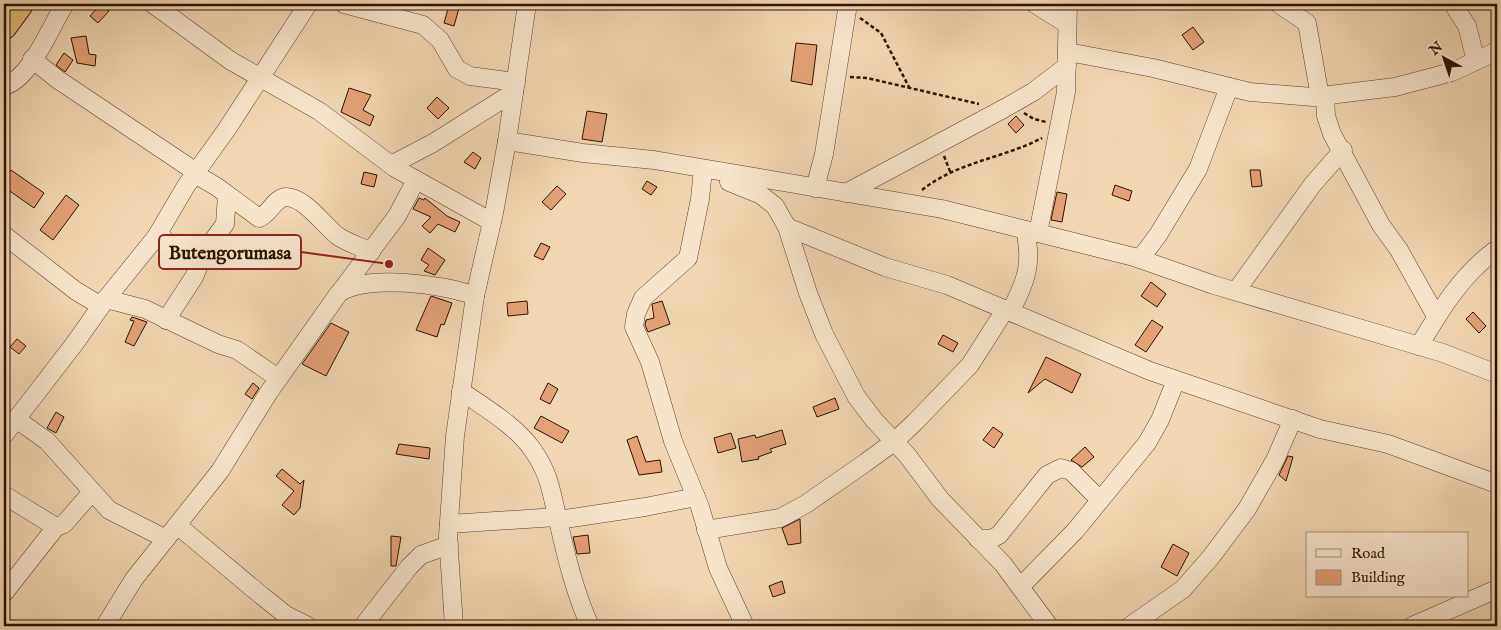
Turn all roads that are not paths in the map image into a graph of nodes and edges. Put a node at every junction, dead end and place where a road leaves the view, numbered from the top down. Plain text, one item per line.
1 (20, 4) edge
2 (65, 4) edge
3 (153, 4) edge
4 (308, 4) edge
5 (344, 4) edge
6 (527, 4) edge
7 (1035, 4) edge
8 (1068, 4) edge
9 (1279, 4) edge
10 (1453, 4) edge
11 (847, 6) edge
12 (1067, 24) junction
13 (4, 26) edge
14 (1497, 51) edge
15 (1068, 59) junction
16 (32, 60) junction
17 (1476, 61) junction
18 (261, 79) junction
19 (4, 86) edge
20 (515, 87) junction
21 (1229, 87) junction
22 (1322, 96) junction
23 (507, 140) junction
24 (1343, 150) junction
25 (390, 165) junction
26 (710, 170) junction
27 (196, 173) junction
28 (416, 180) junction
29 (815, 188) junction
30 (846, 193) junction
31 (227, 195) junction
32 (492, 222) junction
33 (787, 227) junction
34 (1032, 231) junction
35 (158, 232) junction
36 (4, 235) edge
37 (1497, 249) edge
38 (371, 252) junction
39 (1140, 259) junction
40 (200, 262) junction
41 (1236, 291) junction
42 (339, 293) junction
43 (475, 296) junction
44 (104, 302) junction
45 (1008, 311) junction
46 (1436, 316) junction
47 (166, 320) junction
48 (1419, 346) junction
49 (1497, 374) edge
50 (278, 378) junction
51 (1176, 380) junction
52 (461, 392) junction
53 (1293, 420) junction
54 (9, 423) edge
55 (895, 441) junction
56 (1497, 484) edge
57 (92, 492) junction
58 (4, 496) edge
59 (696, 497) junction
60 (1100, 500) junction
61 (557, 518) junction
62 (449, 524) junction
63 (177, 525) junction
64 (56, 527) junction
65 (706, 530) junction
66 (166, 539) junction
67 (978, 539) junction
68 (449, 546) junction
69 (1021, 586) junction
70 (1497, 589) edge
71 (4, 593) edge
72 (105, 626) edge
73 (308, 626) edge
74 (364, 626) edge
75 (454, 626) edge
76 (590, 626) edge
77 (745, 626) edge
78 (1049, 626) edge
79 (1130, 626) edge
80 (1412, 626) edge

1 - 13 highway
2 - 16 street
3 - 18 street
4 - 18 street
5 - 20 street
6 - 20 street
7 - 12 street
8 - 12 street
9 - 22 street
10 - 17 street
11 - 29 street
12 - 15 street
14 - 17 street
15 - 21 street
15 - 30 street
15 - 34 street
16 - 19 street
16 - 27 street
17 - 22 street
18 - 25 street
18 - 27 street
20 - 23 street
20 - 25 street
21 - 22 street
21 - 39 street
22 - 24 street
23 - 26 street
23 - 32 street
24 - 41 street
24 - 46 street
25 - 28 street
26 - 29 street
26 - 33 street
26 - 59 street
27 - 31 street
27 - 35 street
28 - 32 street
28 - 38 street
29 - 30 street
30 - 34 street
31 - 38 street
31 - 40 street
32 - 43 street
33 - 45 street
33 - 55 street
34 - 39 street
34 - 45 street
35 - 40 street
35 - 44 street
36 - 44 street
37 - 46 street
38 - 42 street
39 - 41 street
40 - 47 street
41 - 48 street
42 - 43 street
42 - 50 street
43 - 52 street
44 - 47 street
44 - 54 street
45 - 51 street
45 - 55 street
46 - 48 street
47 - 50 street
48 - 49 street
50 - 63 street
51 - 53 street
51 - 60 street
52 - 61 street
52 - 62 street
53 - 56 street
53 - 79 street
54 - 57 street
55 - 65 street
55 - 67 street
57 - 64 street
57 - 66 street
58 - 64 street
59 - 61 street
59 - 65 street
60 - 67 street
60 - 69 street
61 - 62 street
61 - 76 street
62 - 68 street
63 - 66 street
63 - 73 street
64 - 71 street
65 - 77 street
66 - 72 street
67 - 69 street
68 - 74 street
68 - 75 street
69 - 78 street
70 - 80 street

